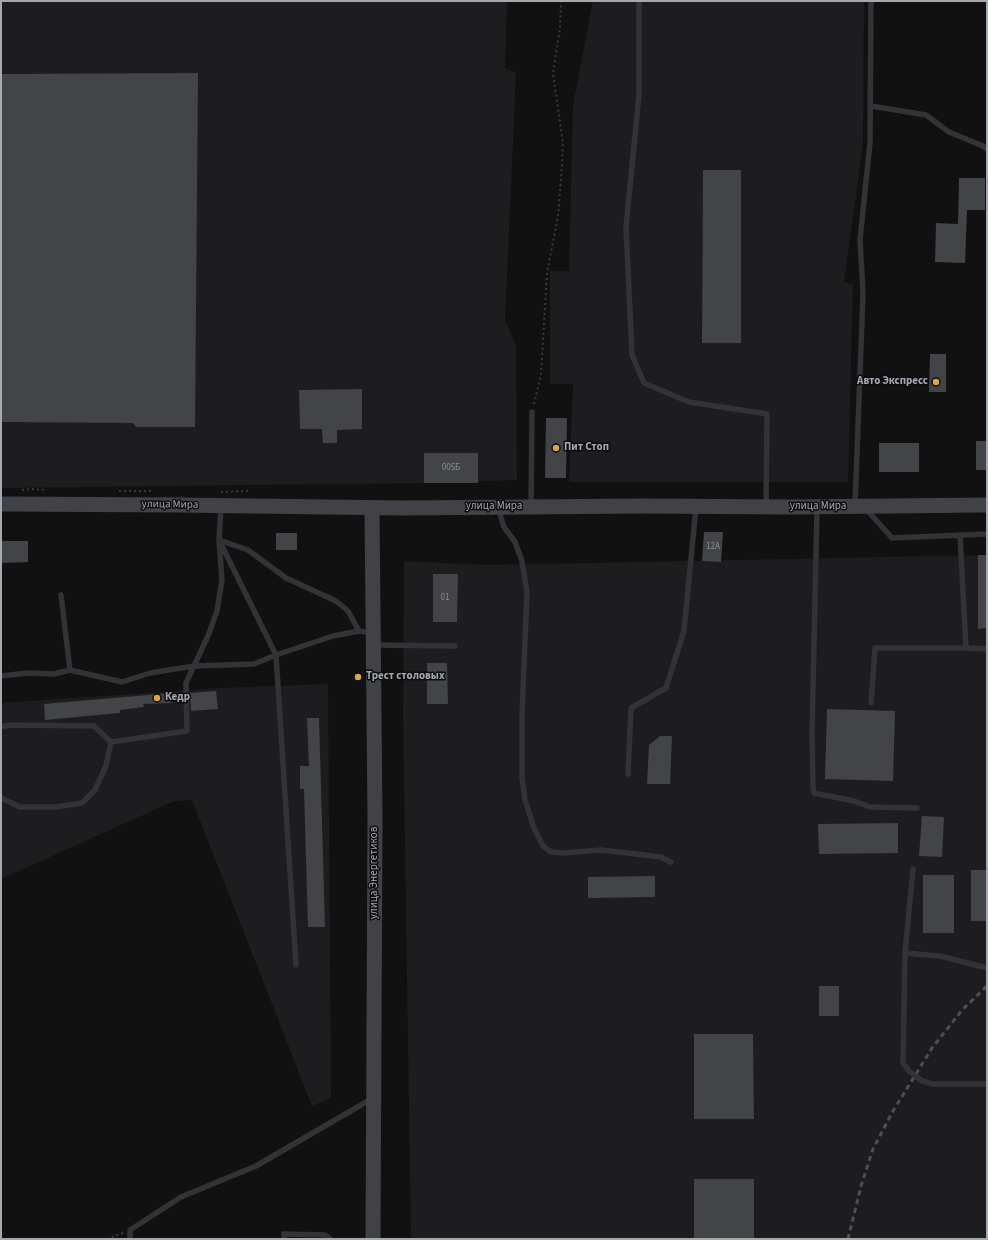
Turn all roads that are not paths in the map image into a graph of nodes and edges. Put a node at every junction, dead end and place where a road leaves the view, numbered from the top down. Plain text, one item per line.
1 (639, 1) edge
2 (871, 1) edge
3 (871, 106) junction
4 (987, 149) edge
5 (532, 412) road end
6 (1, 504) edge
7 (987, 505) edge
8 (221, 506) junction
9 (696, 506) junction
10 (859, 506) junction
11 (498, 507) junction
12 (531, 507) junction
13 (766, 507) junction
14 (817, 507) junction
15 (372, 508) junction
16 (987, 534) edge
17 (960, 535) junction
18 (219, 540) junction
19 (61, 595) dead end
20 (369, 637) junction
21 (455, 646) dead end
22 (966, 648) junction
23 (987, 649) edge
24 (276, 655) junction
25 (194, 666) junction
26 (70, 670) junction
27 (1, 676) edge
28 (871, 703) dead end
29 (1, 727) edge
30 (111, 742) junction
31 (628, 774) dead end
32 (1, 798) edge
33 (917, 808) dead end
34 (671, 862) dead end
35 (913, 869) dead end
36 (905, 953) junction
37 (296, 965) dead end
38 (987, 968) edge
39 (987, 1084) edge
40 (374, 1098) junction
41 (130, 1239) edge
42 (284, 1239) edge
43 (330, 1239) edge
44 (373, 1239) edge

1 - 13 lane
2 - 3 lane
3 - 4 lane
3 - 10 lane
5 - 12 lane
6 - 8 main road, улица Мира
7 - 10 main road, улица Мира
8 - 15 main road, улица Мира
8 - 18 lane
9 - 12 main road, улица Мира
9 - 13 main road, улица Мира
9 - 31 lane
10 - 14 main road, улица Мира
10 - 17 lane
11 - 12 main road, улица Мира
11 - 15 main road, улица Мира
11 - 34 lane
13 - 14 main road, улица Мира
14 - 33 lane
15 - 20 main road, улица Энергетиков
16 - 17 lane
17 - 22 lane
18 - 20 lane
18 - 24 lane
18 - 25 lane
19 - 26 lane
20 - 21 lane
20 - 24 lane
20 - 40 main road, улица Энергетиков
22 - 23 lane
22 - 28 lane
24 - 25 lane
24 - 37 lane
25 - 26 lane
25 - 30 lane
26 - 27 lane
29 - 30 lane
30 - 32 lane
35 - 36 lane
36 - 38 lane
36 - 39 lane, bridge
40 - 41 lane
40 - 44 main road, улица Энергетиков
42 - 43 lane

